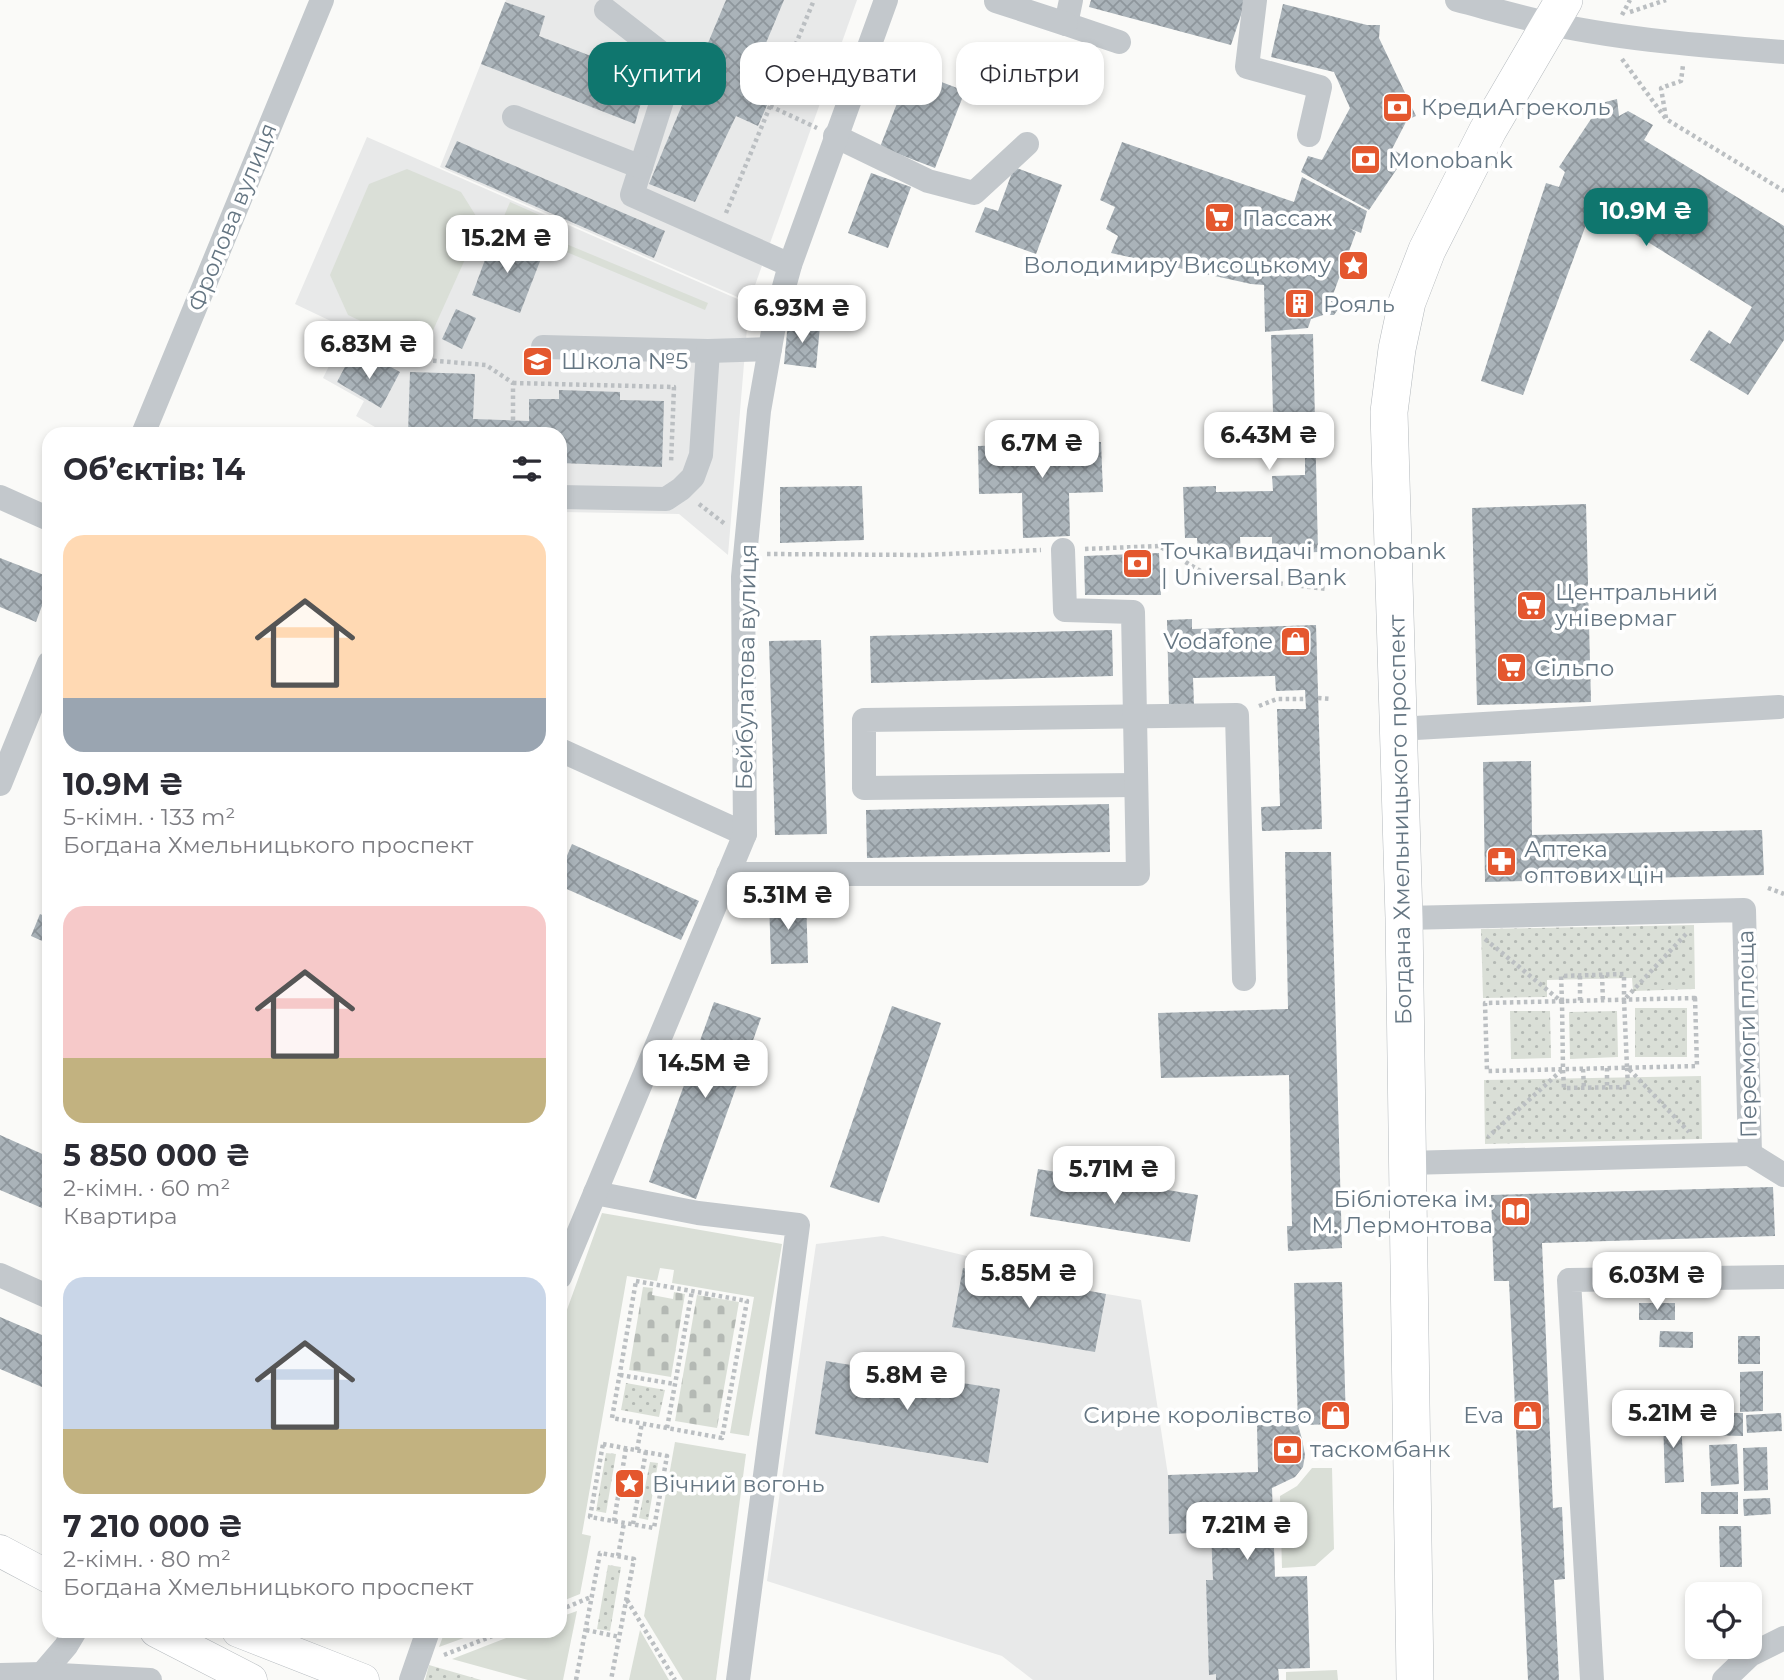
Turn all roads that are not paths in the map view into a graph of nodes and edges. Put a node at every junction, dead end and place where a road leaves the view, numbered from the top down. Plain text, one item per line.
1 (322, 0) edge
2 (886, 0) edge
3 (1255, 0) edge
4 (1457, 0) edge
5 (996, 1) edge
6 (606, 10) dead end
7 (1068, 12) edge
8 (1558, 12) edge
9 (1119, 42) dead end
10 (1784, 52) edge
11 (514, 117) dead end
12 (1309, 135) dead end
13 (835, 136) junction
14 (1027, 144) dead end
15 (640, 167) junction
16 (790, 265) junction
17 (543, 347) dead end
18 (770, 349) junction
19 (708, 351) junction
20 (146, 427) edge
21 (0, 497) edge
22 (567, 497) edge
23 (42, 516) edge
24 (1063, 550) road end
25 (42, 680) edge
26 (1779, 707) dead end
27 (1135, 718) junction
28 (1398, 729) junction
29 (567, 753) edge
30 (0, 784) edge
31 (1136, 785) junction
32 (745, 834) junction
33 (728, 874) junction
34 (1405, 918) junction
35 (1244, 979) dead end
36 (1750, 1154) junction
37 (1407, 1163) junction
38 (1784, 1175) edge
39 (595, 1192) junction
40 (567, 1260) edge
41 (0, 1275) edge
42 (1784, 1277) edge
43 (42, 1294) edge
44 (0, 1532) edge
45 (0, 1551) edge
46 (42, 1552) edge
47 (42, 1573) edge
48 (71, 1638) edge
49 (170, 1638) edge
50 (256, 1638) edge
51 (426, 1638) edge
52 (1784, 1638) edge
53 (42, 1674) junction
54 (0, 1675) edge
55 (150, 1680) edge
56 (251, 1680) edge
57 (363, 1680) edge
58 (411, 1680) edge
59 (738, 1680) edge
60 (1415, 1680) edge
61 (1592, 1680) edge
62 (1724, 1680) edge

1 - 20 street, Фролова вулиця
2 - 13 street, Бейбулатова вулиця
3 - 12 street
4 - 8 street
5 - 7 street
6 - 15 street
7 - 9 street
8 - 10 street
8 - 28 highway, Богдана Хмельницького проспект
11 - 15 street
13 - 14 street
13 - 16 street, Бейбулатова вулиця
15 - 16 street
16 - 18 street, Бейбулатова вулиця
17 - 19 street
18 - 19 street
18 - 32 street, Бейбулатова вулиця
19 - 22 street
21 - 23 street
24 - 27 street
25 - 30 street
26 - 28 street
27 - 31 street
27 - 31 street
27 - 35 street
28 - 34 highway, Богдана Хмельницького проспект
29 - 32 street
31 - 33 street
32 - 33 street, Бейбулатова вулиця
33 - 39 street, Бейбулатова вулиця
34 - 36 street, Перемоги площа
34 - 37 highway, Богдана Хмельницького проспект
36 - 37 street, Перемоги площа
36 - 38 street
37 - 60 highway, Богдана Хмельницького проспект
39 - 40 street, Бейбулатова вулиця
39 - 59 street
41 - 43 street
42 - 61 street
44 - 46 main road
45 - 47 main road
48 - 53 street
49 - 56 main road
50 - 57 main road
51 - 58 street
52 - 62 street
53 - 54 street
53 - 55 street

